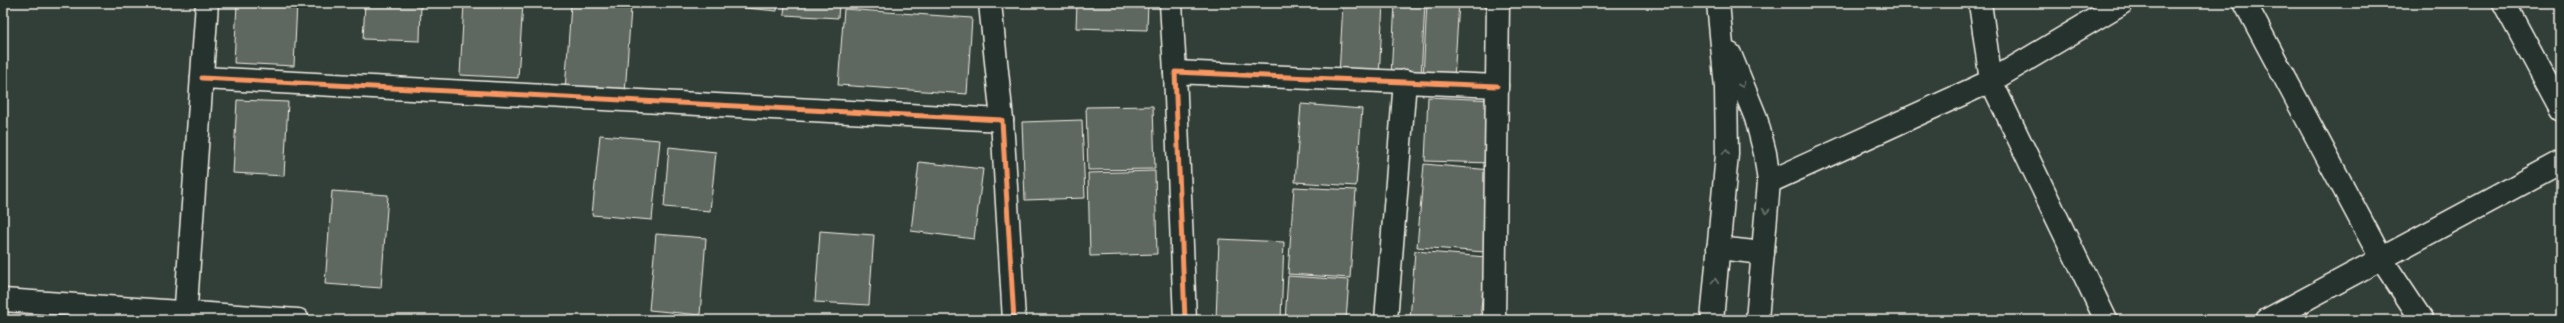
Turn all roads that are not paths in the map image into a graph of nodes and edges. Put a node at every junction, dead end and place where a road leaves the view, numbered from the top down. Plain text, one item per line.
1 (207, 3) edge
2 (990, 3) edge
3 (1171, 3) edge
4 (1498, 3) edge
5 (1718, 3) edge
6 (1980, 3) edge
7 (2122, 3) edge
8 (2245, 3) edge
9 (2504, 3) edge
10 (1722, 36) junction
11 (1175, 72) junction
12 (202, 78) junction
13 (1990, 80) junction
14 (1406, 81) junction
15 (1497, 86) junction
16 (2561, 109) edge
17 (1002, 120) junction
18 (2561, 162) edge
19 (1769, 182) junction
20 (1718, 248) junction
21 (1763, 254) junction
22 (2382, 260) junction
23 (3, 300) edge
24 (185, 316) edge
25 (298, 320) edge
26 (1014, 320) edge
27 (1184, 320) edge
28 (1386, 320) edge
29 (1494, 320) edge
30 (1712, 320) edge
31 (1757, 320) edge
32 (2106, 320) edge
33 (2267, 320) edge
34 (2422, 320) edge

1 - 12 street
2 - 17 street
3 - 11 street
4 - 15 street
5 - 10 street
6 - 13 street
7 - 13 street
8 - 22 street
9 - 16 street
10 -> 19 street
20 -> 10 street
11 - 14 street
11 - 27 street
12 - 17 street
12 - 24 street
13 - 19 street
13 - 32 street
14 - 15 street
14 - 28 street
15 - 29 street
17 - 26 street
18 - 22 street
19 -> 21 street
20 - 21 street
30 -> 20 street
21 - 31 street
22 - 33 street
22 - 34 street
23 - 24 street
24 - 25 street

